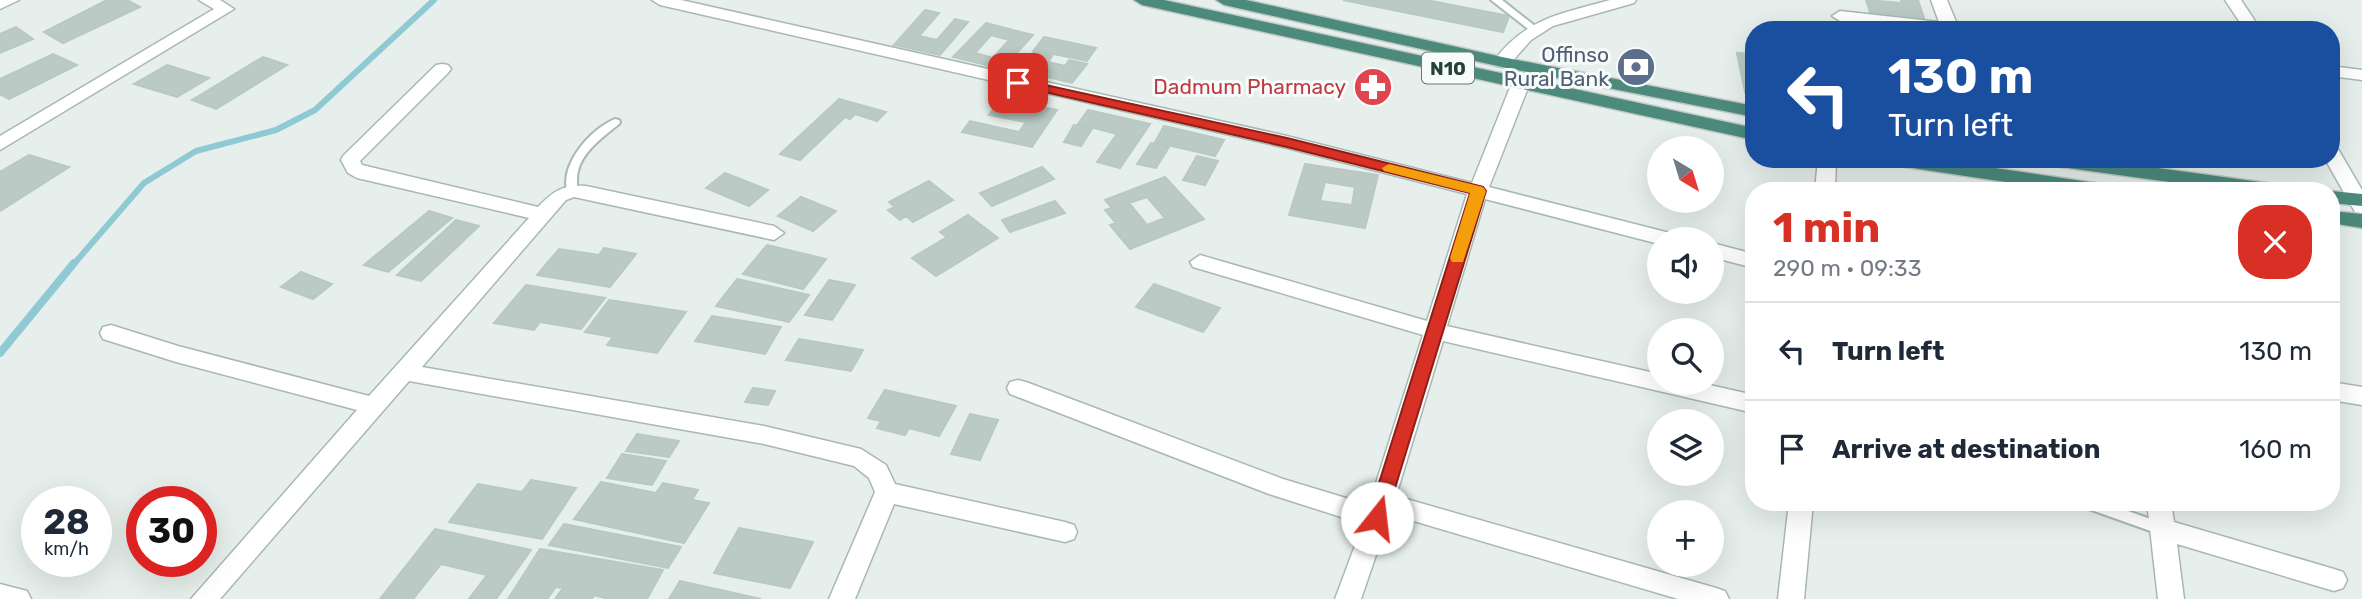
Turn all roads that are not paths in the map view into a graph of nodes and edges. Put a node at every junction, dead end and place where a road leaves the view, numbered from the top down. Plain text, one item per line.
1 (10, 0) edge
2 (207, 0) edge
3 (243, 0) edge
4 (660, 0) edge
5 (1142, 0) edge
6 (1224, 0) edge
7 (1496, 0) edge
8 (1628, 0) edge
9 (1939, 0) edge
10 (2233, 0) edge
11 (0, 4) edge
12 (226, 9) junction
13 (1840, 16) dead end
14 (1883, 21) edge
15 (1948, 21) edge
16 (2247, 21) edge
17 (1535, 30) junction
18 (1502, 62) junction
19 (442, 69) dead end
20 (2340, 72) edge
21 (2362, 75) edge
22 (1520, 85) junction
23 (1745, 110) edge
24 (615, 122) dead end
25 (1745, 132) edge
26 (0, 144) edge
27 (1953, 168) edge
28 (2112, 168) edge
29 (2340, 168) edge
30 (2048, 182) edge
31 (2216, 182) edge
32 (572, 191) junction
33 (1478, 191) junction
34 (2340, 199) edge
35 (2361, 203) edge
36 (541, 214) junction
37 (2340, 218) edge
38 (2362, 221) edge
39 (774, 233) dead end
40 (1647, 234) edge
41 (1724, 253) edge
42 (1745, 259) edge
43 (1200, 262) dead end
44 (1435, 331) junction
45 (111, 333) dead end
46 (405, 372) junction
47 (1647, 380) edge
48 (1018, 388) dead end
49 (2340, 393) edge
50 (1714, 395) edge
51 (2362, 397) edge
52 (1745, 402) edge
53 (374, 406) junction
54 (887, 492) junction
55 (1379, 510) junction
56 (1800, 511) edge
57 (2111, 511) edge
58 (2160, 511) edge
59 (2162, 529) junction
60 (1065, 532) dead end
61 (2334, 580) dead end
62 (0, 595) edge
63 (18, 599) edge
64 (204, 599) edge
65 (842, 599) edge
66 (1348, 599) edge
67 (1716, 599) edge
68 (1791, 599) edge
69 (2171, 599) edge

1 - 11 street
2 - 12 street
3 - 12 street
4 - 33 street
5 - 22 highway, N10
6 - 18 highway, N10
7 - 17 lane
8 - 17 street
9 - 15 street
10 - 16 street
12 - 26 street
13 - 14 street
17 - 18 street
18 - 23 highway, N10
19 - 36 street
20 - 21 street
22 - 25 highway, N10
22 - 33 street
24 - 32 lane
27 - 30 highway
28 - 31 highway
29 - 35 street
32 - 36 street
32 - 39 street
33 - 40 street
33 - 44 street
34 - 35 highway
36 - 46 street
37 - 38 highway
41 - 42 street
43 - 44 street
44 - 47 street
44 - 55 street
45 - 53 street
46 - 53 street
46 - 54 street
48 - 55 street
49 - 51 street
50 - 52 street
53 - 64 street
54 - 60 street
54 - 65 street
55 - 66 street
55 - 67 street
56 - 68 street
57 - 59 lane
58 - 59 street
59 - 61 street
59 - 69 street
62 - 63 street

